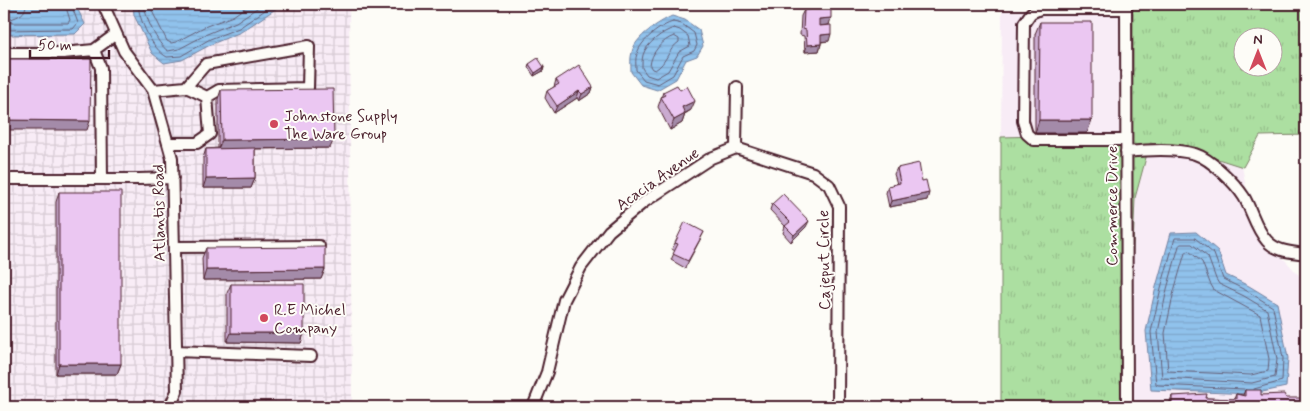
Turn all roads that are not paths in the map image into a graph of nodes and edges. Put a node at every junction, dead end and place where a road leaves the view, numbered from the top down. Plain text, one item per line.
1 (103, 4) edge
2 (1126, 6) edge
3 (116, 34) junction
4 (94, 50) junction
5 (4, 53) edge
6 (186, 87) junction
7 (737, 87) dead end
8 (153, 90) junction
9 (207, 97) junction
10 (1126, 140) junction
11 (168, 143) junction
12 (736, 148) junction
13 (1126, 152) junction
14 (173, 178) junction
15 (4, 179) edge
16 (102, 179) junction
17 (319, 246) edge
18 (174, 248) junction
19 (1306, 254) edge
20 (176, 351) junction
21 (311, 356) dead end
22 (170, 407) edge
23 (533, 407) edge
24 (838, 407) edge
25 (1127, 407) edge

1 - 3 street, Atlantis Road
2 - 10 street, Commerce Drive
2 - 10 street
3 - 4 street
3 - 8 street, Atlantis Road
4 - 5 street
4 - 16 street
6 - 8 street
6 - 9 street
6 - 9 street
7 - 12 street
8 - 11 street, Atlantis Road
9 - 11 street
10 - 13 street, Commerce Drive
11 - 14 street, Atlantis Road
12 - 23 street, Acacia Avenue
12 - 24 street, Cajeput Circle
13 - 19 street
13 - 25 street, Commerce Drive
14 - 16 street
14 - 18 street, Atlantis Road
15 - 16 street
17 - 18 street
18 - 20 street, Atlantis Road
20 - 21 street
20 - 22 street, Atlantis Road

